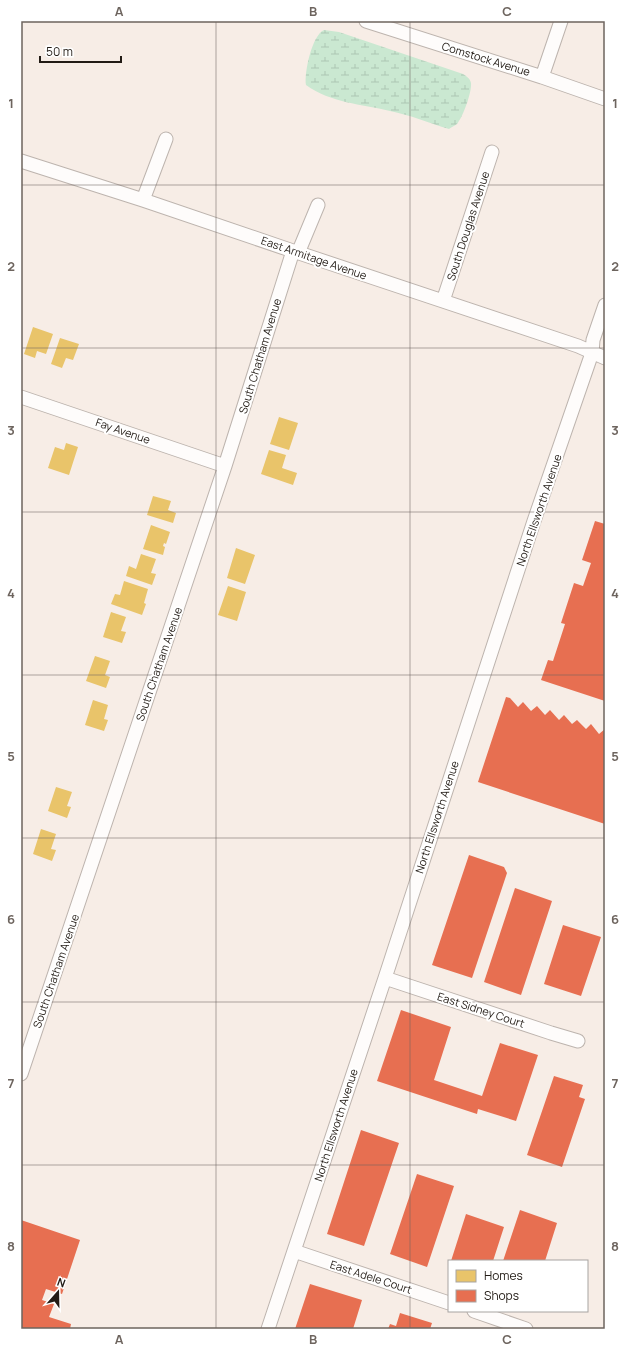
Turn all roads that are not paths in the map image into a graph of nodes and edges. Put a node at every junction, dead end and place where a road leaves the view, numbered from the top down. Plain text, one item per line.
1 (366, 21) edge
2 (561, 21) edge
3 (381, 23) edge
4 (542, 77) junction
5 (605, 99) edge
6 (166, 139) dead end
7 (492, 152) dead end
8 (21, 161) edge
9 (143, 200) junction
10 (318, 205) dead end
11 (296, 252) junction
12 (443, 301) junction
13 (605, 305) edge
14 (592, 353) junction
15 (605, 358) edge
16 (21, 397) edge
17 (225, 466) junction
18 (385, 978) junction
19 (578, 1041) dead end
20 (21, 1074) edge
21 (294, 1251) junction
22 (448, 1303) edge
23 (477, 1312) edge
24 (268, 1329) edge
25 (526, 1329) edge

1 - 3 street, Comstock Avenue
2 - 4 street
3 - 4 street, Comstock Avenue
4 - 5 street, Comstock Avenue
6 - 9 street
7 - 12 street, South Douglas Avenue
8 - 9 street, East Armitage Avenue
9 - 11 street, East Armitage Avenue
10 - 11 street, South Chatham Avenue
11 - 12 street, East Armitage Avenue
11 - 17 street, South Chatham Avenue
12 - 14 street, East Armitage Avenue
13 - 14 street, North Ellsworth Avenue
14 - 15 street, East Armitage Avenue
14 - 18 street, North Ellsworth Avenue
16 - 17 street, Fay Avenue
17 - 20 street, South Chatham Avenue
18 - 19 street, East Sidney Court
18 - 21 street, North Ellsworth Avenue
21 - 22 street, East Adele Court
21 - 24 street, North Ellsworth Avenue
23 - 25 street

